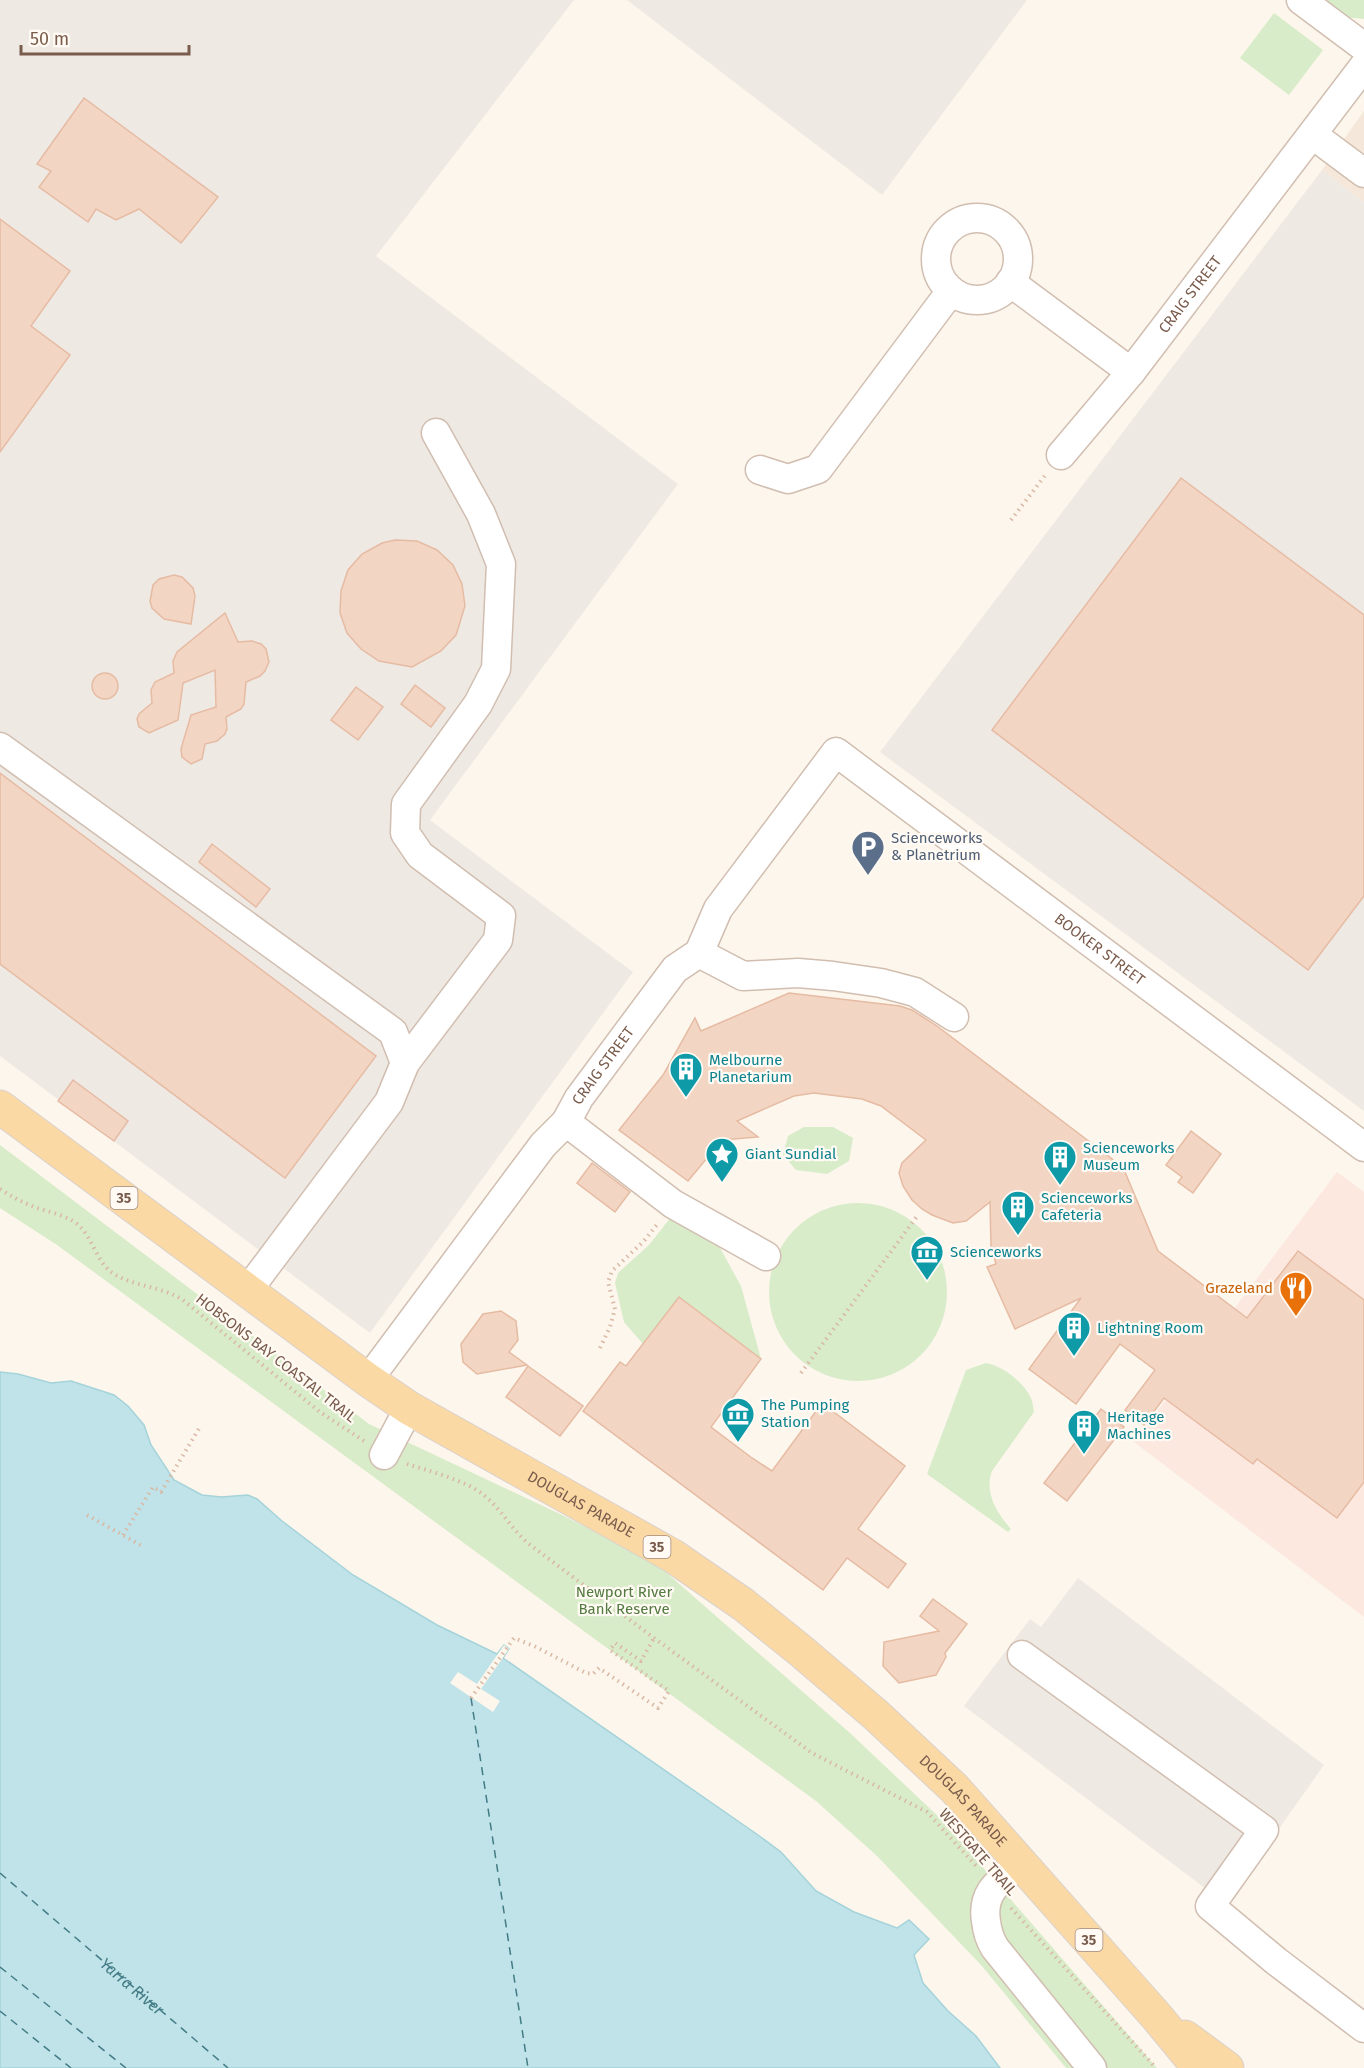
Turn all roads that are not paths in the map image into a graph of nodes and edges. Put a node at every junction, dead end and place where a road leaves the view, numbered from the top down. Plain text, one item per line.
1 (1301, 0) edge
2 (1364, 47) edge
3 (1364, 66) edge
4 (1312, 135) junction
5 (1364, 174) edge
6 (1010, 282) junction
7 (951, 291) junction
8 (1131, 372) junction
9 (436, 433) dead end
10 (1062, 455) road end
11 (760, 470) dead end
12 (0, 747) edge
13 (699, 953) junction
14 (954, 1017) dead end
15 (405, 1064) junction
16 (0, 1107) edge
17 (566, 1122) junction
18 (1364, 1148) edge
19 (766, 1256) dead end
20 (248, 1290) junction
21 (368, 1380) junction
22 (409, 1408) junction
23 (384, 1455) road end
24 (1022, 1655) dead end
25 (1021, 1863) junction
26 (1157, 2017) junction
27 (1364, 2028) edge
28 (1092, 2068) edge
29 (1199, 2068) edge
30 (1227, 2068) edge

1 - 2 street
3 - 4 street, CRAIG STREET
4 - 5 street
4 - 8 street, CRAIG STREET
6 - 7 street
6 - 7 street
6 - 8 street
7 - 11 street
8 - 10 street, CRAIG STREET
9 - 15 street
12 - 15 street
13 - 14 street
13 - 17 street, CRAIG STREET
13 - 18 street, BOOKER STREET
15 - 20 street
16 - 20 main road, DOUGLAS PARADE / 35
17 - 19 street
17 - 21 street, CRAIG STREET
20 - 21 main road, DOUGLAS PARADE / 35
21 - 22 main road, DOUGLAS PARADE / 35
22 - 23 street
22 - 25 main road, DOUGLAS PARADE / 35
24 - 27 street
25 - 26 main road, DOUGLAS PARADE / 35
25 - 28 street
26 - 29 main road, DOUGLAS PARADE / 35
26 - 30 main road, DOUGLAS PARADE / 35

